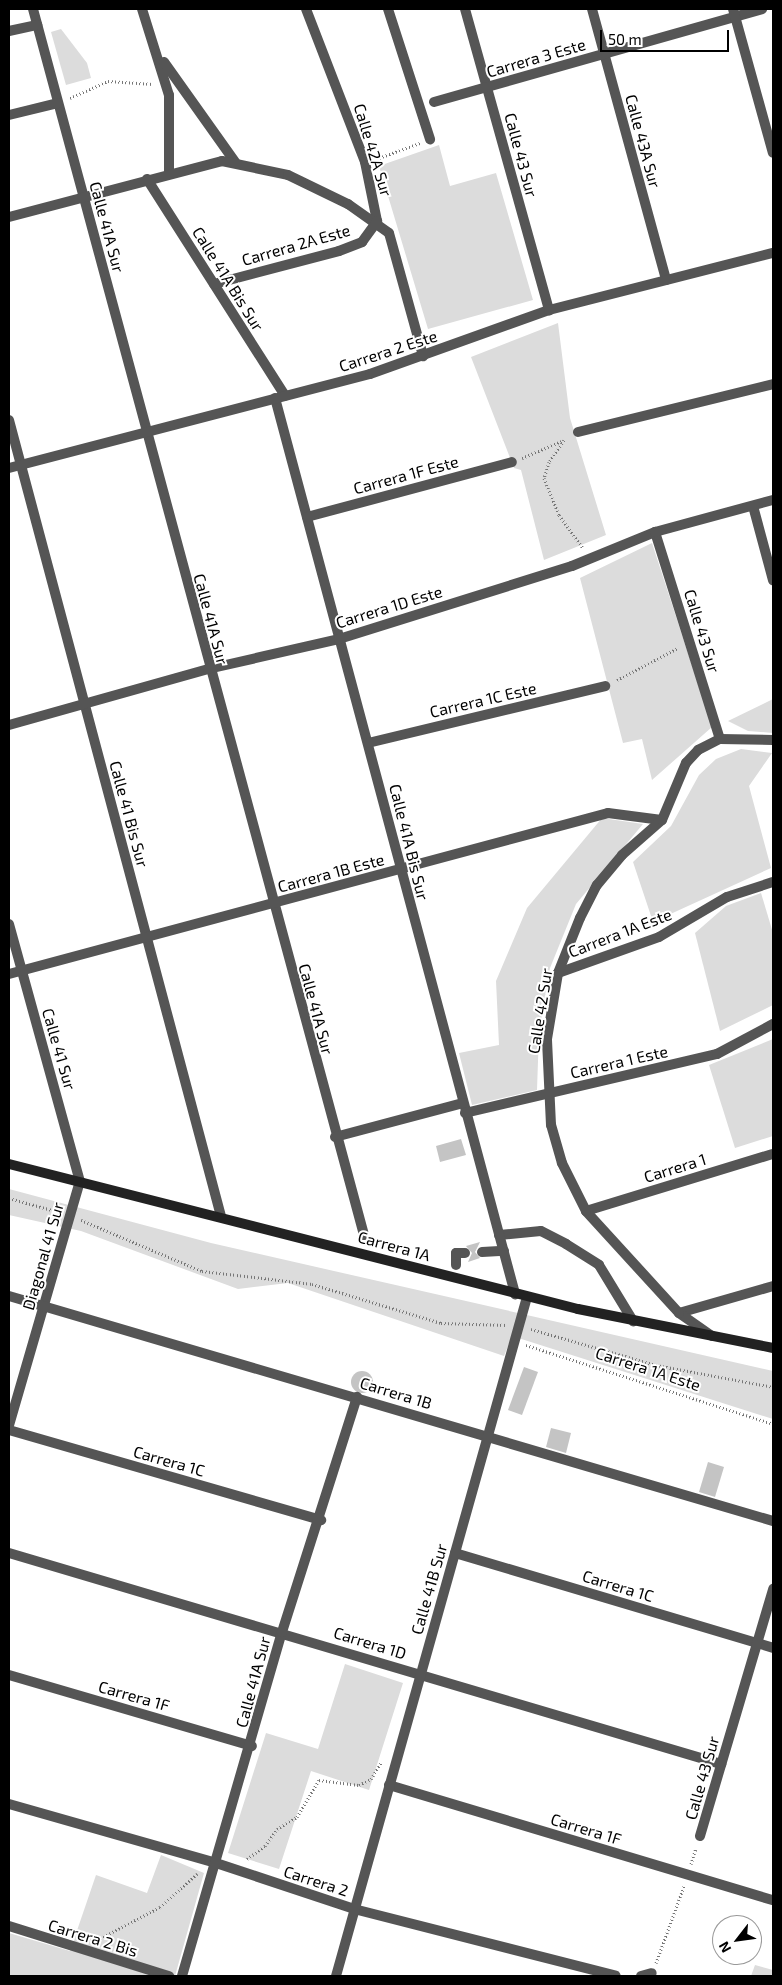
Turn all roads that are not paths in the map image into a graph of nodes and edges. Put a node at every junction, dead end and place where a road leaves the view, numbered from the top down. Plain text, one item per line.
1 (33, 9) edge
2 (142, 9) edge
3 (306, 9) edge
4 (388, 9) edge
5 (465, 9) edge
6 (592, 9) edge
7 (762, 9) edge
8 (734, 13) edge
9 (37, 25) junction
10 (9, 32) edge
11 (604, 54) junction
12 (161, 57) junction
13 (487, 88) junction
14 (434, 102) dead end
15 (58, 103) junction
16 (9, 115) edge
17 (430, 140) road end
18 (773, 153) edge
19 (235, 162) junction
20 (169, 172) junction
21 (147, 179) junction
22 (83, 196) junction
23 (9, 217) edge
24 (377, 221) junction
25 (773, 253) edge
26 (666, 280) junction
27 (214, 284) junction
28 (548, 310) junction
29 (423, 356) junction
30 (773, 384) edge
31 (280, 397) junction
32 (9, 420) edge
33 (146, 431) junction
34 (578, 432) road end
35 (512, 462) road end
36 (20, 465) junction
37 (9, 468) edge
38 (773, 500) edge
39 (753, 506) junction
40 (307, 517) junction
41 (655, 532) junction
42 (773, 580) edge
43 (339, 639) junction
44 (208, 669) junction
45 (605, 686) road end
46 (84, 705) junction
47 (9, 725) edge
48 (720, 739) junction
49 (773, 740) edge
50 (368, 743) junction
51 (662, 820) junction
52 (401, 870) junction
53 (773, 882) edge
54 (272, 904) junction
55 (9, 924) edge
56 (146, 937) junction
57 (21, 970) junction
58 (558, 973) junction
59 (9, 974) edge
60 (773, 1024) edge
61 (546, 1094) junction
62 (464, 1108) junction
63 (335, 1137) junction
64 (773, 1154) edge
65 (9, 1164) edge
66 (80, 1181) junction
67 (586, 1211) junction
68 (221, 1216) junction
69 (364, 1235) dead end
70 (499, 1235) junction
71 (504, 1251) junction
72 (482, 1252) dead end
73 (465, 1253) dead end
74 (456, 1265) dead end
75 (773, 1286) edge
76 (515, 1294) junction
77 (9, 1296) edge
78 (527, 1296) junction
79 (44, 1307) junction
80 (679, 1313) junction
81 (633, 1321) junction
82 (713, 1337) junction
83 (773, 1348) edge
84 (357, 1397) junction
85 (9, 1426) edge
86 (9, 1430) edge
87 (488, 1436) junction
88 (321, 1520) junction
89 (773, 1521) edge
90 (9, 1553) edge
91 (455, 1553) junction
92 (773, 1589) edge
93 (282, 1632) junction
94 (757, 1643) junction
95 (773, 1648) edge
96 (421, 1674) junction
97 (9, 1675) edge
98 (252, 1746) junction
99 (721, 1764) junction
100 (389, 1785) junction
101 (9, 1804) edge
102 (700, 1836) road end
103 (213, 1862) junction
104 (773, 1900) edge
105 (354, 1909) junction
106 (9, 1926) edge
107 (652, 1973) road end
108 (169, 1976) edge
109 (182, 1976) edge
110 (336, 1976) edge
111 (616, 1976) edge
112 (641, 1976) edge

1 - 9 street, Calle 41A Sur
2 - 12 street
3 - 24 street, Calle 42A Sur
4 - 17 street
5 - 13 street, Calle 43 Sur
6 - 11 street, Calle 43A Sur
7 - 8 street, Carrera 3 Este
8 - 11 street, Carrera 3 Este
8 - 18 street
9 - 10 street
9 - 15 street, Calle 41A Sur
11 - 13 street, Carrera 3 Este
11 - 26 street, Calle 43A Sur
12 - 19 street
12 - 20 street
13 - 14 street, Carrera 3 Este
13 - 28 street, Calle 43 Sur
15 - 16 street
15 - 22 street, Calle 41A Sur
19 - 20 street
19 - 24 street
20 - 21 street
21 - 22 street
21 - 27 street, Calle 41A Bis Sur
22 - 23 street
22 - 33 street, Calle 41A Sur
24 - 27 street, Carrera 2A Este
24 - 29 street, Calle 42A Sur
25 - 26 street, Carrera 2 Este
26 - 28 street, Carrera 2 Este
27 - 31 street, Calle 41A Bis Sur
28 - 29 street, Carrera 2 Este
29 - 31 street, Carrera 2 Este
30 - 34 street
31 - 33 street, Carrera 2 Este
31 - 40 street, Calle 41A Bis Sur
32 - 36 street, Calle 41 Bis Sur
33 - 36 street, Carrera 2 Este
33 - 44 street, Calle 41A Sur
35 - 40 street, Carrera 1F Este
36 - 37 street, Carrera 2 Este
36 - 46 street, Calle 41 Bis Sur
38 - 39 street, Carrera 1D Este
39 - 41 street, Carrera 1D Este
39 - 42 street
40 - 43 street, Calle 41A Bis Sur
41 - 43 street, Carrera 1D Este
41 - 48 street, Calle 43 Sur
43 - 44 street, Carrera 1D Este
43 - 50 street, Calle 41A Bis Sur
44 - 46 street, Carrera 1D Este
44 - 54 street, Calle 41A Sur
45 - 50 street, Carrera 1C Este
46 - 47 street, Carrera 1D Este
46 - 56 street, Calle 41 Bis Sur
48 - 49 street
48 - 51 street
50 - 52 street, Calle 41A Bis Sur
51 - 52 street, Carrera 1B Este
51 - 58 street, Calle 42 Sur
52 - 54 street, Carrera 1B Este
52 - 62 street, Calle 41A Bis Sur
53 - 58 street, Carrera 1A Este
54 - 56 street, Carrera 1B Este
54 - 63 street, Calle 41A Sur
55 - 57 street, Calle 41 Sur
56 - 57 street, Carrera 1B Este
56 - 68 street, Calle 41 Bis Sur
57 - 59 street, Carrera 1B Este
57 - 66 street, Calle 41 Sur
58 - 61 street, Calle 42 Sur
60 - 61 street, Carrera 1 Este
61 - 62 street, Carrera 1 Este
61 - 67 street, Calle 42 Sur
62 - 63 street, Carrera 1 Este
62 - 70 street, Calle 41A Bis Sur
63 - 69 street, Calle 41A Sur
64 - 67 street, Carrera 1
65 - 66 main road, Carrera 1A
66 - 68 main road, Carrera 1A
66 - 79 street, Diagonal 41 Sur
67 - 80 street, Calle 42 Sur
68 - 76 main road, Carrera 1A
70 - 71 street, Calle 41A Bis Sur
70 - 81 street
71 - 72 street
71 - 76 street, Calle 41A Bis Sur
73 - 74 street
75 - 80 street
76 - 78 main road, Carrera 1A
77 - 79 street, Carrera 1B
78 - 81 main road, Carrera 1A
78 - 87 street, Calle 41B Sur
79 - 84 street, Carrera 1B
79 - 85 street, Diagonal 41 Sur
80 - 82 street, Calle 42 Sur
81 - 82 main road, Carrera 1A
82 - 83 main road, Carrera 1A
84 - 87 street, Carrera 1B
84 - 88 street, Calle 41A Sur
86 - 88 street, Carrera 1C
87 - 89 street, Carrera 1B
87 - 91 street, Calle 41B Sur
88 - 93 street, Calle 41A Sur
90 - 93 street, Carrera 1D
91 - 94 street, Carrera 1C
91 - 96 street, Calle 41B Sur
92 - 94 street, Calle 43 Sur
93 - 96 street, Carrera 1D
93 - 98 street, Calle 41A Sur
94 - 95 street, Carrera 1C
94 - 99 street, Calle 43 Sur
96 - 99 street, Carrera 1D
96 - 100 street, Calle 41B Sur
97 - 98 street, Carrera 1F
98 - 103 street, Calle 41A Sur
99 - 102 street, Calle 43 Sur
100 - 104 street, Carrera 1F
100 - 105 street, Calle 41B Sur
101 - 103 street, Carrera 2
103 - 105 street, Carrera 2
103 - 109 street, Calle 41A Sur
105 - 110 street, Calle 41B Sur
105 - 111 street, Carrera 2
106 - 108 street, Carrera 2 Bis
107 - 112 street

